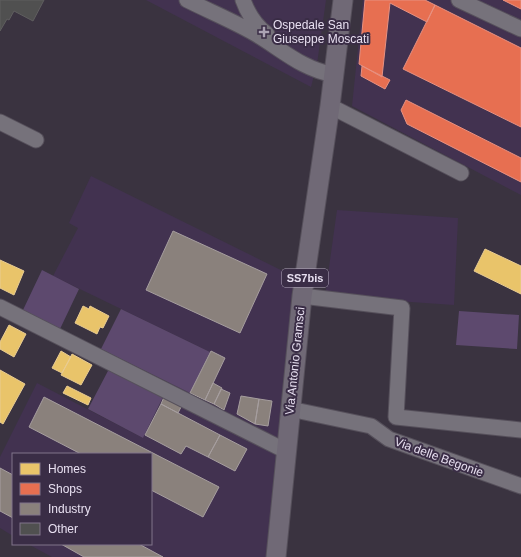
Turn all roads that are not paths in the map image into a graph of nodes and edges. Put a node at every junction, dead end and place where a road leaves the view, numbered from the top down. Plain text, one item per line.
1 (188, 0) edge
2 (243, 0) edge
3 (343, 0) edge
4 (459, 0) edge
5 (521, 29) edge
6 (312, 70) junction
7 (334, 75) junction
8 (330, 106) junction
9 (0, 122) edge
10 (36, 140) dead end
11 (461, 173) dead end
12 (302, 296) junction
13 (0, 307) edge
14 (290, 409) junction
15 (521, 430) edge
16 (286, 451) junction
17 (521, 486) edge
18 (276, 557) edge

1 - 6 street
2 - 6 street
3 - 7 main road, Via Antonio Gramsci / SS7bis
4 - 5 street
6 - 7 street
7 - 8 main road, Via Antonio Gramsci / SS7bis
8 - 11 street
8 - 12 main road, Via Antonio Gramsci / SS7bis
9 - 10 street
12 - 14 main road, Via Antonio Gramsci / SS7bis
12 - 15 street
13 - 16 street
14 - 16 main road, Via Antonio Gramsci / SS7bis
14 - 17 street, Via delle Begonie
16 - 18 main road, Via Antonio Gramsci / SS7bis

